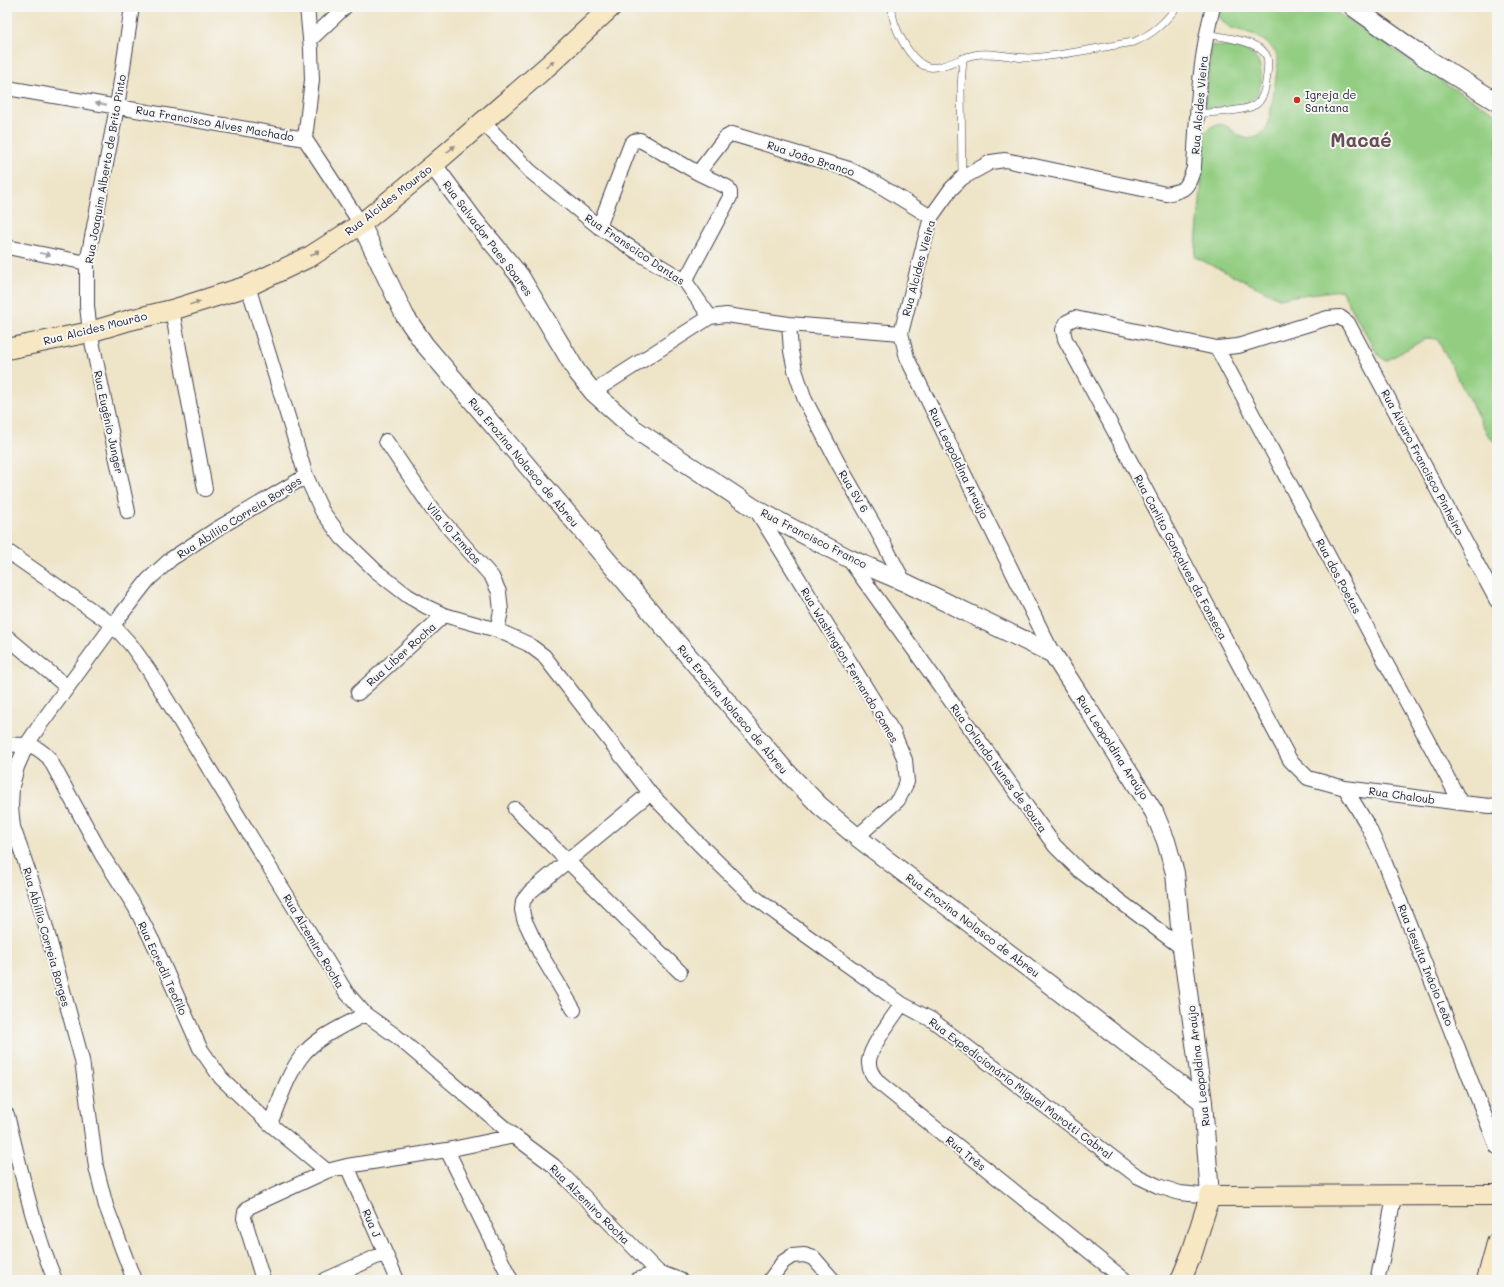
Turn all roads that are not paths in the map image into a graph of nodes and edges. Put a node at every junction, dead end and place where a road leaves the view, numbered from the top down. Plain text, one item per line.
1 (132, 7) edge
2 (307, 7) edge
3 (345, 7) edge
4 (611, 7) edge
5 (892, 7) edge
6 (1177, 7) edge
7 (1213, 7) edge
8 (1353, 7) edge
9 (1206, 34) junction
10 (310, 40) junction
11 (963, 58) junction
12 (7, 88) edge
13 (1497, 102) edge
14 (117, 106) junction
15 (1197, 114) junction
16 (483, 122) junction
17 (304, 139) junction
18 (433, 164) junction
19 (698, 173) junction
20 (962, 178) junction
21 (931, 217) junction
22 (361, 224) junction
23 (598, 227) junction
24 (7, 247) edge
25 (87, 263) junction
26 (685, 281) junction
27 (248, 286) junction
28 (172, 310) junction
29 (710, 317) junction
30 (789, 324) junction
31 (90, 332) junction
32 (901, 333) junction
33 (7, 348) edge
34 (1217, 348) junction
35 (593, 392) junction
36 (386, 441) dead end
37 (306, 476) junction
38 (205, 489) dead end
39 (754, 508) junction
40 (128, 512) dead end
41 (7, 551) edge
42 (848, 558) junction
43 (904, 582) junction
44 (1497, 601) edge
45 (444, 615) junction
46 (113, 625) junction
47 (497, 630) junction
48 (7, 637) edge
49 (1053, 654) junction
50 (67, 687) junction
51 (358, 693) dead end
52 (27, 744) junction
53 (7, 745) edge
54 (1308, 778) joint
55 (1344, 788) junction
56 (650, 793) junction
57 (1461, 803) junction
58 (1497, 805) edge
59 (515, 809) dead end
60 (857, 837) junction
61 (569, 860) junction
62 (1182, 948) junction
63 (680, 972) dead end
64 (902, 1004) junction
65 (574, 1010) dead end
66 (365, 1014) junction
67 (1204, 1102) junction
68 (7, 1115) edge
69 (270, 1124) junction
70 (514, 1136) junction
71 (1497, 1147) edge
72 (447, 1150) junction
73 (347, 1166) junction
74 (327, 1171) junction
75 (1210, 1196) junction
76 (1497, 1196) edge
77 (1394, 1197) junction
78 (1497, 1243) edge
79 (385, 1253) junction
80 (658, 1272) junction
81 (55, 1280) edge
82 (134, 1280) edge
83 (262, 1280) edge
84 (325, 1280) edge
85 (397, 1280) edge
86 (511, 1280) edge
87 (637, 1280) edge
88 (680, 1280) edge
89 (770, 1280) edge
90 (833, 1280) edge
91 (1125, 1280) edge
92 (1181, 1280) edge
93 (1377, 1280) edge
94 (1487, 1280) edge

1 - 14 street, Rua Joaquim Alberto de Brito Pinto
2 - 10 street
3 - 10 street
16 -> 4 main road, Rua Alcides Mourão
5 - 11 lane
6 - 11 lane
7 - 9 street, Rua Alcides Vieira
8 - 13 street
9 - 15 street, Rua Alcides Vieira
9 - 15 lane
10 - 17 street
11 - 20 lane
14 -> 12 street, Rua Francisco Alves Machado
14 - 17 street, Rua Francisco Alves Machado
14 - 25 street, Rua Joaquim Alberto de Brito Pinto
15 - 20 street, Rua Alcides Vieira
18 -> 16 main road, Rua Alcides Mourão
16 - 23 street, Rua Franscico Dantas
17 - 22 street
18 - 22 main road, Rua Alcides Mourão
18 - 35 street, Rua Salvador Paes Soares
19 - 21 street, Rua João Branco
19 - 23 street
19 - 26 street
20 - 21 street, Rua Alcides Vieira
21 - 32 street, Rua Alcides Vieira
27 -> 22 main road, Rua Alcides Mourão
22 - 60 street, Rua Erozina Nolasco de Abreu
23 - 26 street, Rua Franscico Dantas
24 -> 25 street
25 - 31 street, Rua Joaquim Alberto de Brito Pinto
26 - 29 street, Rua Franscico Dantas
28 -> 27 main road, Rua Alcides Mourão
27 - 37 street, Rua Expedicionário Miguel Marotti Cabral
28 - 31 main road, Rua Alcides Mourão
28 - 38 street
29 - 30 street
29 - 35 street
30 - 32 street
30 - 43 street, Rua SV 6
31 - 33 main road, Rua Alcides Mourão
31 - 40 street, Rua Eugênio Junger
32 - 49 street, Rua Leopoldina Araújo
34 - 44 street, Rua Álvaro Francisco Pinheiro
34 - 54 street, Rua Carlito Gonçalves da Fonseca
34 - 57 street, Rua dos Poetas
35 - 39 street, Rua Francisco Franco
36 - 47 street, Vila 10 Irmãos
37 - 45 street, Rua Expedicionário Miguel Marotti Cabral
37 - 46 street, Rua Abíliio Correia Borges
39 - 42 street, Rua Francisco Franco
39 - 60 street, Rua Washington Fernando Gomes
41 - 46 street, Rua Alzemiro Rocha
42 - 43 street, Rua Francisco Franco
42 - 62 street, Rua Orlando Nunes de Souza
43 - 49 street, Rua Francisco Franco
45 - 47 street, Rua Expedicionário Miguel Marotti Cabral
45 - 51 street, Rua Liber Rocha
46 - 50 street, Rua Abíliio Correia Borges
46 - 66 street, Rua Alzemiro Rocha
47 - 56 street, Rua Expedicionário Miguel Marotti Cabral
48 - 50 street
49 - 62 street, Rua Leopoldina Araújo
50 - 52 street, Rua Abíliio Correia Borges
52 - 53 street
52 - 69 street, Rua Ecredil Teofilo
52 - 82 street, Rua Abíliio Correia Borges
54 - 55 street, Rua Chaloub
55 - 57 street, Rua Chaloub
55 - 71 street, Rua Jesuíta Inácio Leão
56 - 61 street
56 - 64 street, Rua Expedicionário Miguel Marotti Cabral
57 - 58 street, Rua Chaloub
59 - 61 street
60 - 67 street, Rua Erozina Nolasco de Abreu
61 - 63 street
61 - 65 street
62 - 67 street, Rua Leopoldina Araújo
64 - 75 street, Rua Expedicionário Miguel Marotti Cabral
64 - 91 street, Rua Três
66 - 69 street
66 - 70 street, Rua Alzemiro Rocha
67 - 75 street, Rua Leopoldina Araújo
68 - 81 street
69 - 74 street, Rua Ecredil Teofilo
70 - 72 street
70 - 80 street, Rua Alzemiro Rocha
72 - 73 street
72 - 86 street
73 - 74 street
73 - 79 street, Rua J
74 - 83 street
75 - 77 main road
75 - 92 main road
76 - 77 main road
77 - 93 street
78 - 94 main road
79 - 84 street
79 - 85 street, Rua J
80 - 87 street
80 - 88 street, Rua Alzemiro Rocha
89 - 90 street

